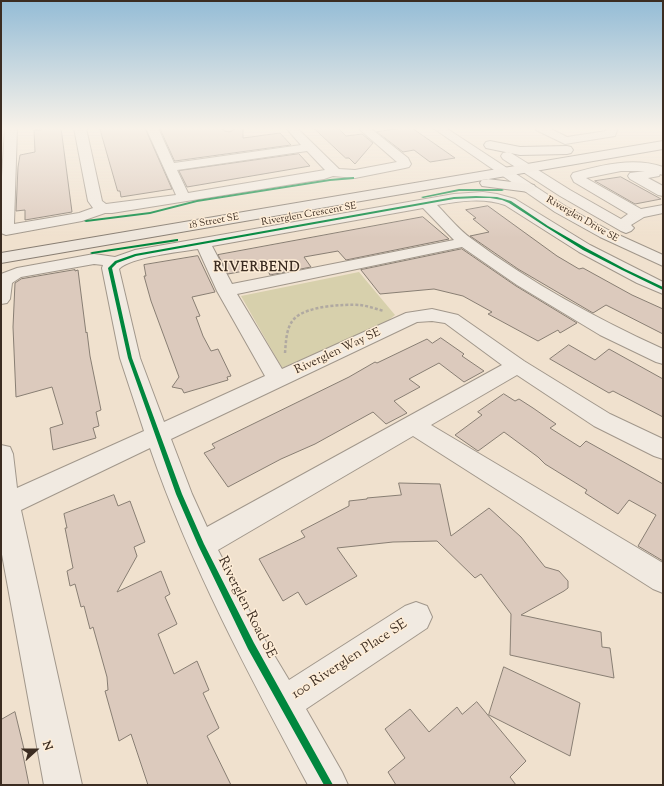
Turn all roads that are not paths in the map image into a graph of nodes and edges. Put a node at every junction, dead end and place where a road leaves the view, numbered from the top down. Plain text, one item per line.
1 (9, 165) edge
2 (88, 165) edge
3 (186, 165) edge
4 (328, 165) edge
5 (402, 165) edge
6 (488, 165) edge
7 (493, 165) edge
8 (521, 165) edge
9 (551, 165) edge
10 (170, 167) joint
11 (661, 167) edge
12 (527, 169) junction
13 (332, 172) junction
14 (505, 172) junction
15 (444, 183) junction
16 (529, 188) junction
17 (663, 192) edge
18 (184, 198) junction
19 (426, 203) junction
20 (102, 209) junction
21 (663, 209) edge
22 (640, 214) junction
23 (618, 224) junction
24 (465, 242) junction
25 (203, 243) junction
26 (663, 246) edge
27 (1, 248) edge
28 (663, 261) edge
29 (116, 262) junction
30 (663, 289) edge
31 (226, 291) junction
32 (1, 300) edge
33 (663, 357) edge
34 (517, 366) junction
35 (278, 380) junction
36 (413, 425) junction
37 (157, 434) junction
38 (663, 450) edge
39 (1, 454) edge
40 (3, 506) edge
41 (201, 545) junction
42 (663, 579) edge
43 (416, 617) dead end
44 (283, 704) junction
45 (64, 785) edge
46 (329, 785) edge

1 - 20 street
2 - 20 street
3 - 10 street
4 - 13 street
5 - 13 street
6 - 27 main road, 18 Street SE
7 - 14 street, Riverglen Drive SE
8 - 12 street, Riverglen Drive SE
9 - 12 main road, 18 Street SE
10 - 18 street
11 - 17 street
11 - 22 street
12 - 14 main road, 18 Street SE
12 - 23 street, Riverglen Drive SE
13 - 18 street
14 - 15 main road, 18 Street SE
14 - 16 street, Riverglen Drive SE
15 - 16 main road
15 - 27 main road, 18 Street SE
16 - 28 street, Riverglen Drive SE
18 - 20 street
19 - 24 street
19 - 25 street, Riverglen Crescent SE
19 - 30 street, Riverglen Crescent SE
21 - 22 street
22 - 23 street
23 - 26 street, Riverglen Drive SE
24 - 31 street
24 - 33 street
25 - 29 street, Riverglen Crescent SE
25 - 31 street
29 - 32 street
29 - 37 street
31 - 35 street
34 - 35 street, Riverglen Way SE
34 - 36 street
34 - 38 street, Riverglen Way SE
35 - 37 street, Riverglen Way SE
36 - 41 street
36 - 42 street
37 - 40 street, Riverglen Way SE
37 - 41 street, Riverglen Road SE
39 - 40 street
40 - 45 street
41 - 44 street, Riverglen Road SE
43 - 44 street, 100 Riverglen Place SE
44 - 46 street, Riverglen Road SE

